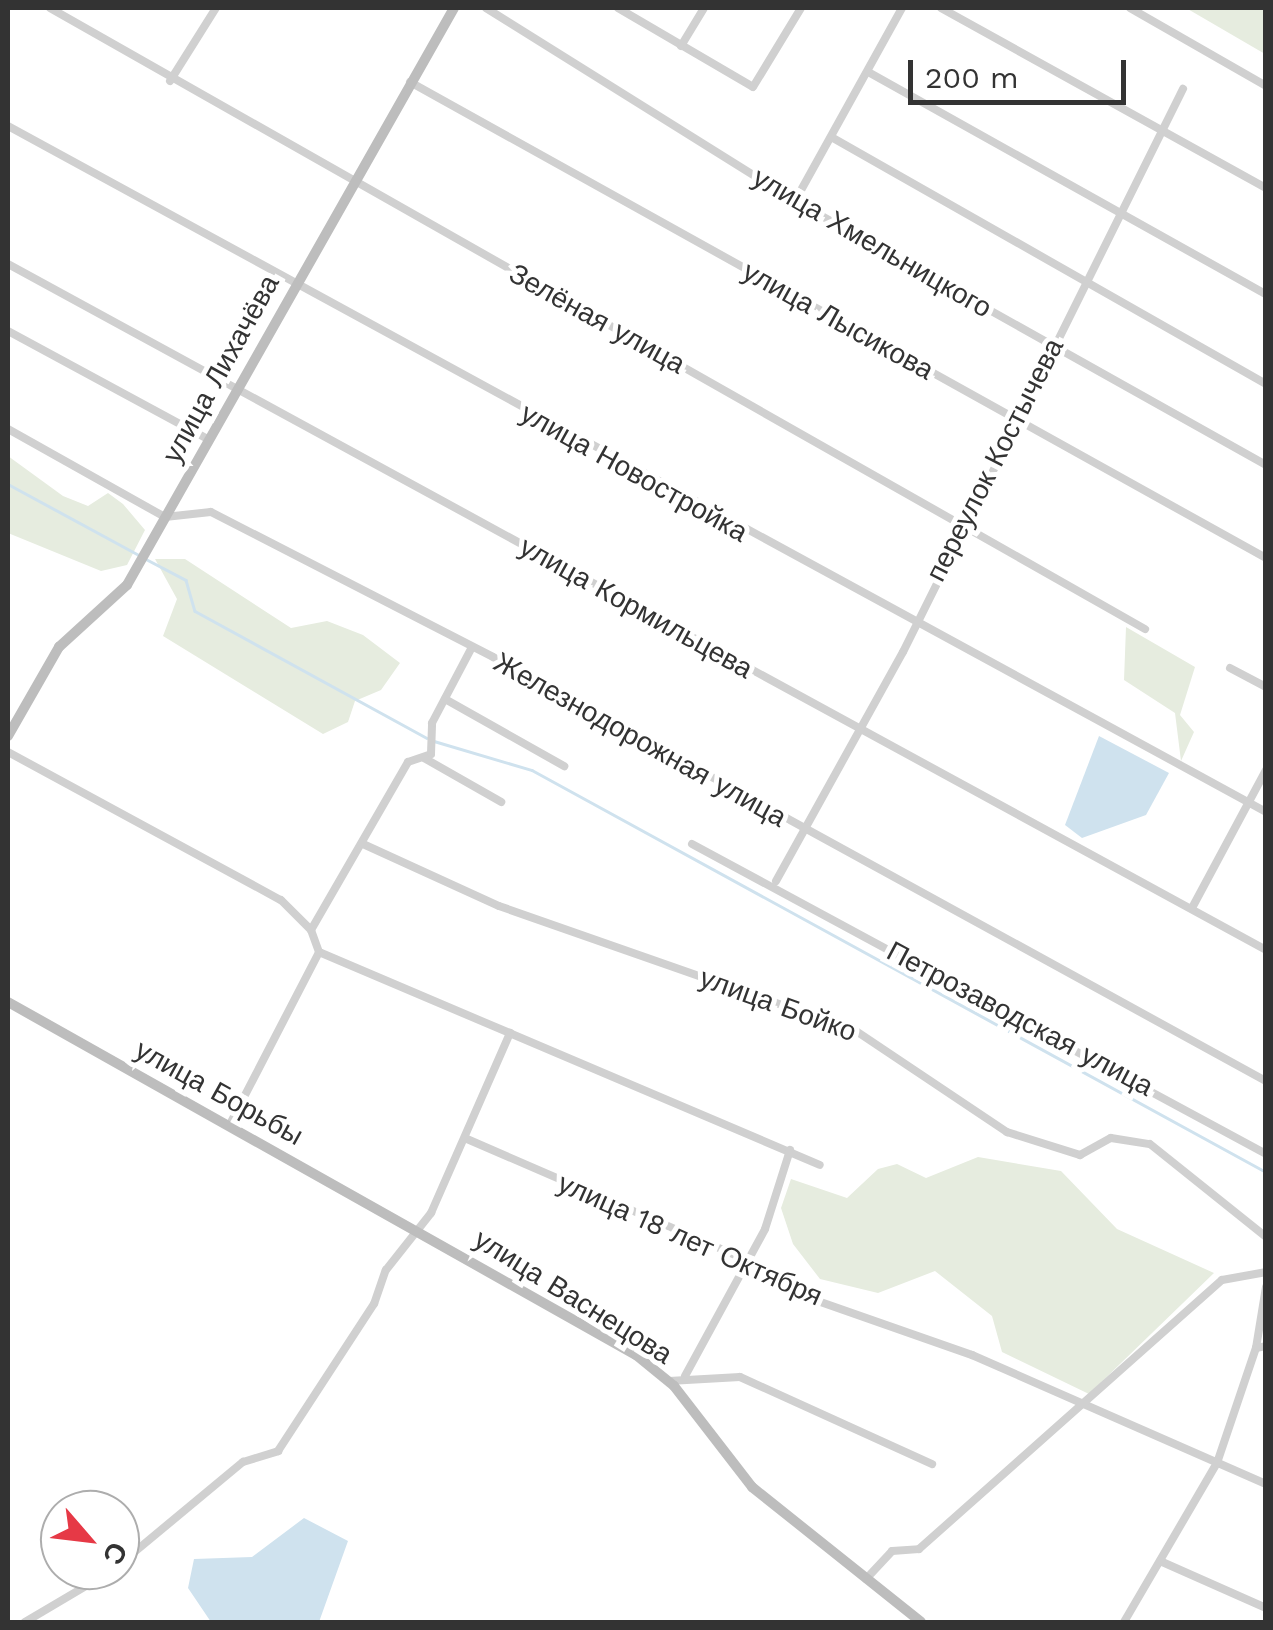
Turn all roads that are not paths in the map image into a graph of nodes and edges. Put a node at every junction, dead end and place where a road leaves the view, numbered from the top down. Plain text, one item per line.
1 (50, 8) edge
2 (216, 8) edge
3 (454, 8) edge
4 (486, 8) edge
5 (618, 8) edge
6 (704, 8) edge
7 (801, 8) edge
8 (902, 8) edge
9 (940, 8) edge
10 (1130, 8) edge
11 (681, 46) junction
12 (870, 73) junction
13 (170, 81) junction
14 (410, 82) junction
15 (1266, 86) edge
16 (1183, 89) dead end
17 (8, 126) edge
18 (1162, 131) junction
19 (833, 138) junction
20 (352, 183) junction
21 (1266, 188) edge
22 (795, 201) junction
23 (1122, 212) junction
24 (8, 264) edge
25 (1086, 280) junction
26 (293, 285) junction
27 (1266, 294) edge
28 (8, 331) edge
29 (1053, 345) junction
30 (1266, 384) edge
31 (237, 387) junction
32 (1016, 420) junction
33 (8, 429) edge
34 (208, 439) junction
35 (1266, 465) edge
36 (165, 517) junction
37 (960, 523) junction
38 (1266, 558) edge
39 (912, 626) junction
40 (1145, 629) dead end
41 (471, 649) junction
42 (1230, 668) dead end
43 (1266, 686) edge
44 (445, 698) junction
45 (861, 730) junction
46 (8, 736) edge
47 (8, 752) edge
48 (424, 758) junction
49 (564, 766) dead end
50 (1266, 770) edge
51 (501, 802) dead end
52 (1249, 802) junction
53 (1266, 812) edge
54 (805, 830) junction
55 (363, 844) junction
56 (692, 844) dead end
57 (776, 881) junction
58 (1192, 908) junction
59 (311, 930) junction
60 (1266, 950) edge
61 (319, 952) junction
62 (8, 1002) edge
63 (510, 1033) junction
64 (1266, 1082) edge
65 (230, 1124) junction
66 (467, 1139) junction
67 (790, 1150) junction
68 (1266, 1154) edge
69 (820, 1165) dead end
70 (412, 1226) junction
71 (1266, 1237) edge
72 (746, 1259) junction
73 (1266, 1272) edge
74 (1266, 1286) edge
75 (1261, 1347) edge
76 (685, 1376) junction
77 (669, 1381) junction
78 (1089, 1404) junction
79 (1217, 1463) junction
80 (932, 1464) dead end
81 (1266, 1484) edge
82 (140, 1547) edge
83 (1160, 1562) junction
84 (866, 1579) junction
85 (79, 1590) edge
86 (1266, 1608) edge
87 (25, 1622) edge
88 (921, 1622) edge
89 (1124, 1622) edge

1 - 13 street, Зелёная улица
2 - 13 street
3 - 14 street, улица Лихачёва
4 - 22 street, улица Хмельницкого
5 - 11 street
6 - 11 street
7 - 11 street
8 - 12 street
9 - 18 street
10 - 15 street
12 - 19 street
12 - 23 street
13 - 20 street, Зелёная улица
14 - 20 street, улица Лихачёва
14 - 32 street, улица Лысикова
16 - 18 street, переулок Костычева
17 - 26 street, улица Новостройка
18 - 21 street
18 - 23 street, переулок Костычева
19 - 22 street
19 - 25 street
20 - 26 street, улица Лихачёва
20 - 37 street, Зелёная улица
22 - 29 street, улица Хмельницкого
23 - 25 street, переулок Костычева
23 - 27 street
24 - 31 street, улица Кормильцева
25 - 29 street, переулок Костычева
25 - 30 street
26 - 31 street, улица Лихачёва
26 - 39 street, улица Новостройка
28 - 34 street
29 - 32 street, переулок Костычева
29 - 35 street, улица Хмельницкого
31 - 34 street, улица Лихачёва
31 - 45 street, улица Кормильцева
32 - 37 street, переулок Костычева
32 - 38 street, улица Лысикова
33 - 36 street
34 - 36 street, улица Лихачёва
36 - 41 street, Железнодорожная улица
36 - 46 street, улица Лихачёва
37 - 39 street, переулок Костычева
37 - 40 street, Зелёная улица
39 - 45 street, переулок Костычева
39 - 52 street, улица Новостройка
41 - 44 street
41 - 54 street, Железнодорожная улица
42 - 43 street
44 - 48 street
44 - 49 street
45 - 54 street, переулок Костычева
45 - 58 street, улица Кормильцева
47 - 59 street
48 - 51 street
48 - 55 street
50 - 52 street
52 - 53 street, улица Новостройка
52 - 58 street
54 - 57 street, переулок Костычева
54 - 64 street, Железнодорожная улица
55 - 59 street
55 - 71 street, улица Бойко
56 - 57 street, Петрозаводская улица
57 - 68 street, Петрозаводская улица
58 - 60 street, улица Кормильцева
59 - 61 street
61 - 63 street
61 - 65 street
62 - 65 street, улица Борьбы
63 - 66 street
63 - 67 street
65 - 70 street, улица Борьбы
66 - 70 street
66 - 72 street, улица 18 лет Октября
67 - 69 street
67 - 72 street
70 - 77 street, улица Васнецова
70 - 82 street
72 - 76 street
72 - 78 street, улица 18 лет Октября
73 - 78 street
74 - 75 street
75 - 79 street
76 - 77 street
76 - 80 street
77 - 84 street, улица Васнецова
78 - 79 street, улица 18 лет Октября
78 - 84 street
79 - 81 street, улица 18 лет Октября
79 - 83 street
83 - 86 street
83 - 89 street
84 - 88 street, улица Васнецова
85 - 87 street

